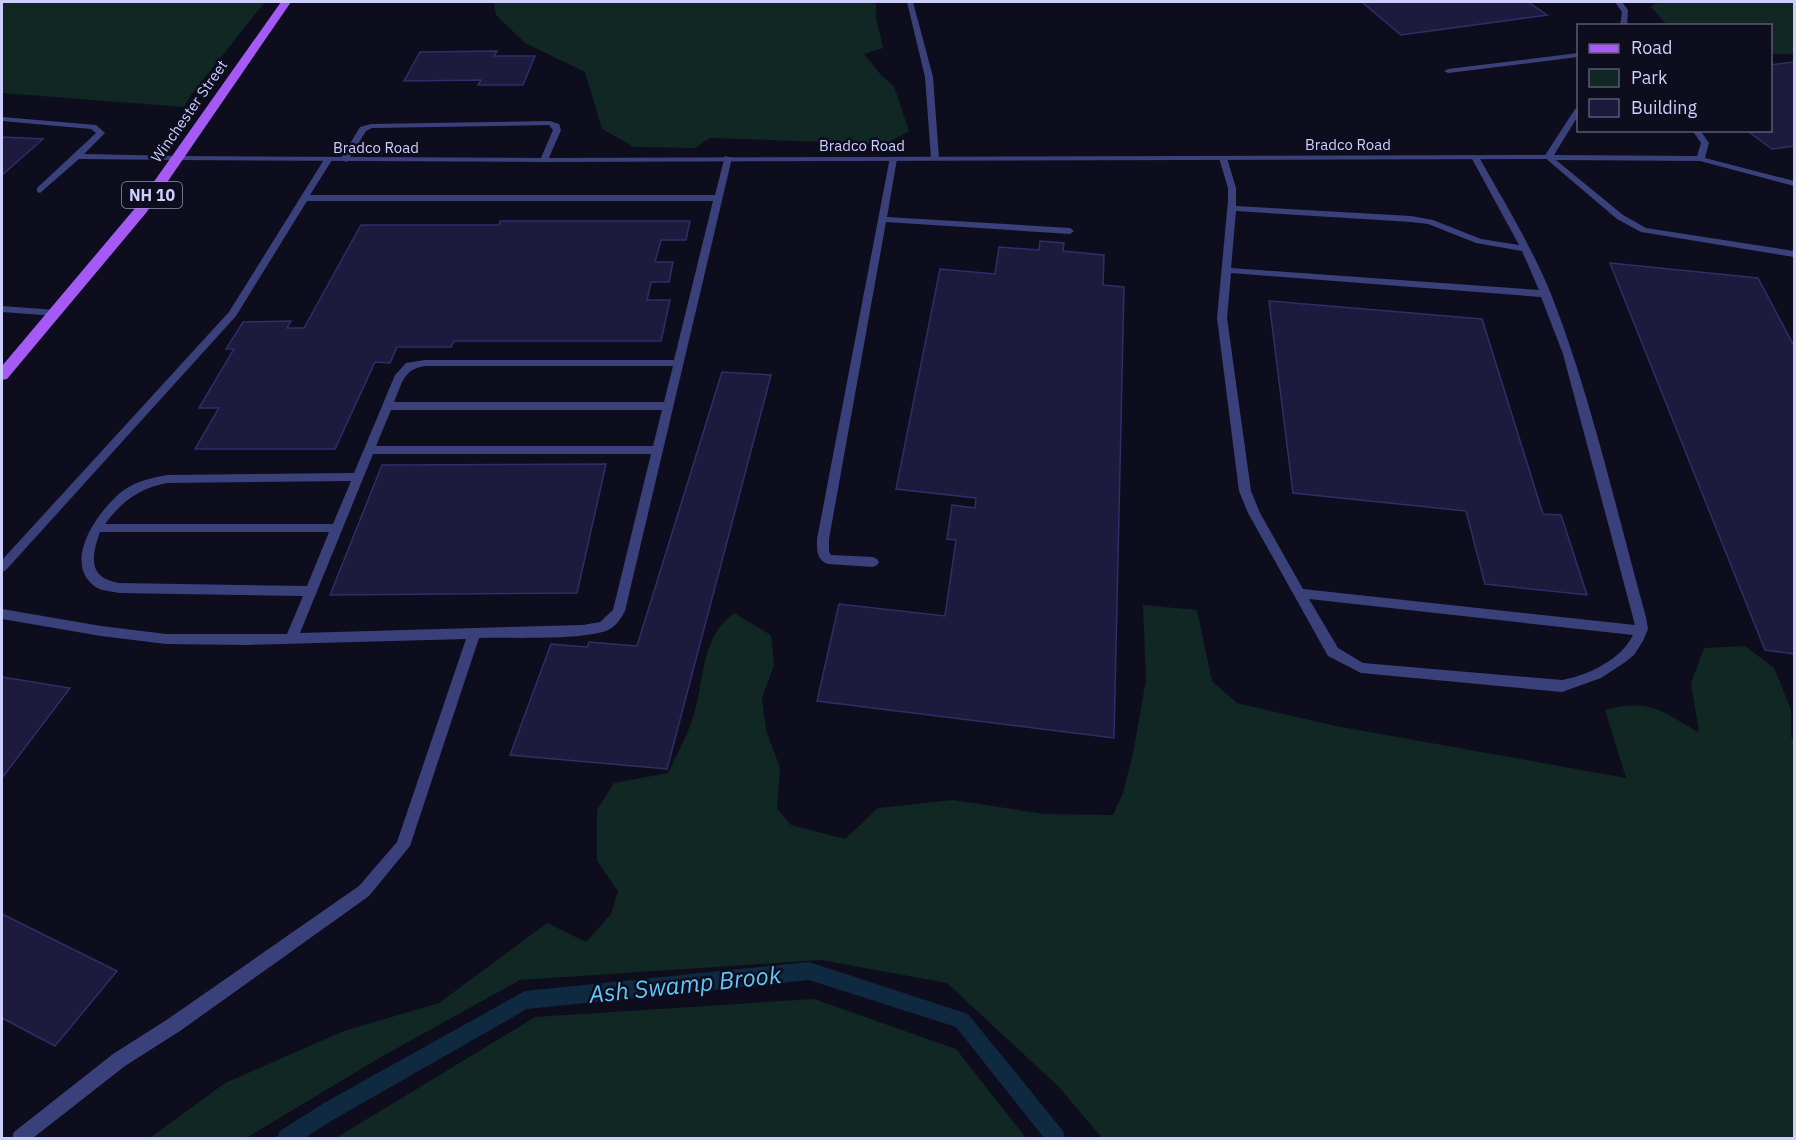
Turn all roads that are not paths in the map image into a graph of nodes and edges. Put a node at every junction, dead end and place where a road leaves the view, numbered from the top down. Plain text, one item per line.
1 (286, 2) edge
2 (910, 2) edge
3 (1618, 2) edge
4 (1624, 24) edge
5 (1577, 55) edge
6 (1448, 71) dead end
7 (1577, 113) edge
8 (2, 119) edge
9 (1697, 132) edge
10 (77, 156) junction
11 (1475, 157) junction
12 (1548, 157) junction
13 (177, 158) junction
14 (728, 158) junction
15 (1223, 158) junction
16 (893, 159) junction
17 (935, 159) junction
18 (1700, 159) junction
19 (328, 160) junction
20 (344, 160) junction
21 (544, 160) junction
22 (1794, 183) edge
23 (40, 190) dead end
24 (304, 198) junction
25 (718, 198) junction
26 (1232, 208) junction
27 (882, 219) junction
28 (1070, 231) dead end
29 (1525, 249) junction
30 (1794, 254) edge
31 (1226, 270) junction
32 (1546, 294) junction
33 (2, 309) edge
34 (56, 313) junction
35 (678, 363) junction
36 (2, 375) edge
37 (387, 406) junction
38 (668, 406) junction
39 (369, 450) junction
40 (657, 450) junction
41 (358, 477) junction
42 (98, 528) junction
43 (336, 528) junction
44 (873, 562) dead end
45 (2, 567) edge
46 (311, 591) junction
47 (1299, 593) junction
48 (2, 614) edge
49 (1641, 631) junction
50 (474, 634) junction
51 (291, 639) junction
52 (20, 1138) edge

1 - 13 main road, Winchester Street / NH 10
2 - 17 street
3 - 4 street
5 - 6 street
7 - 12 street
8 - 10 street
9 - 18 street
10 - 13 street, Bradco Road
10 - 23 street
11 - 12 street, Bradco Road
11 - 15 street, Bradco Road
11 - 29 street
12 - 18 street, Bradco Road
12 - 30 street
13 - 19 street, Bradco Road
13 - 34 main road, Winchester Street / NH 10
14 - 16 street, Bradco Road
14 - 21 street, Bradco Road
14 - 25 street
15 - 17 street, Bradco Road
15 - 26 street
16 - 17 street, Bradco Road
16 - 27 street
18 - 22 street, Bradco Road
19 - 20 street, Bradco Road
19 - 24 street
20 - 21 street, Bradco Road
20 - 21 street
24 - 25 street
24 - 45 street
25 - 35 street
26 - 29 street
26 - 31 street
27 - 28 street
27 - 44 street
29 - 32 street
31 - 32 street
31 - 47 street
32 - 49 street
33 - 34 street
34 - 36 main road, Winchester Street / NH 10
35 - 37 street
35 - 38 street
37 - 38 street
37 - 39 street
38 - 40 street
39 - 40 street
39 - 41 street
40 - 50 street
41 - 42 street
41 - 43 street
42 - 43 street
42 - 46 street
43 - 46 street
46 - 51 street
47 - 49 street
47 - 49 street
48 - 51 street
50 - 51 street
50 - 52 street

